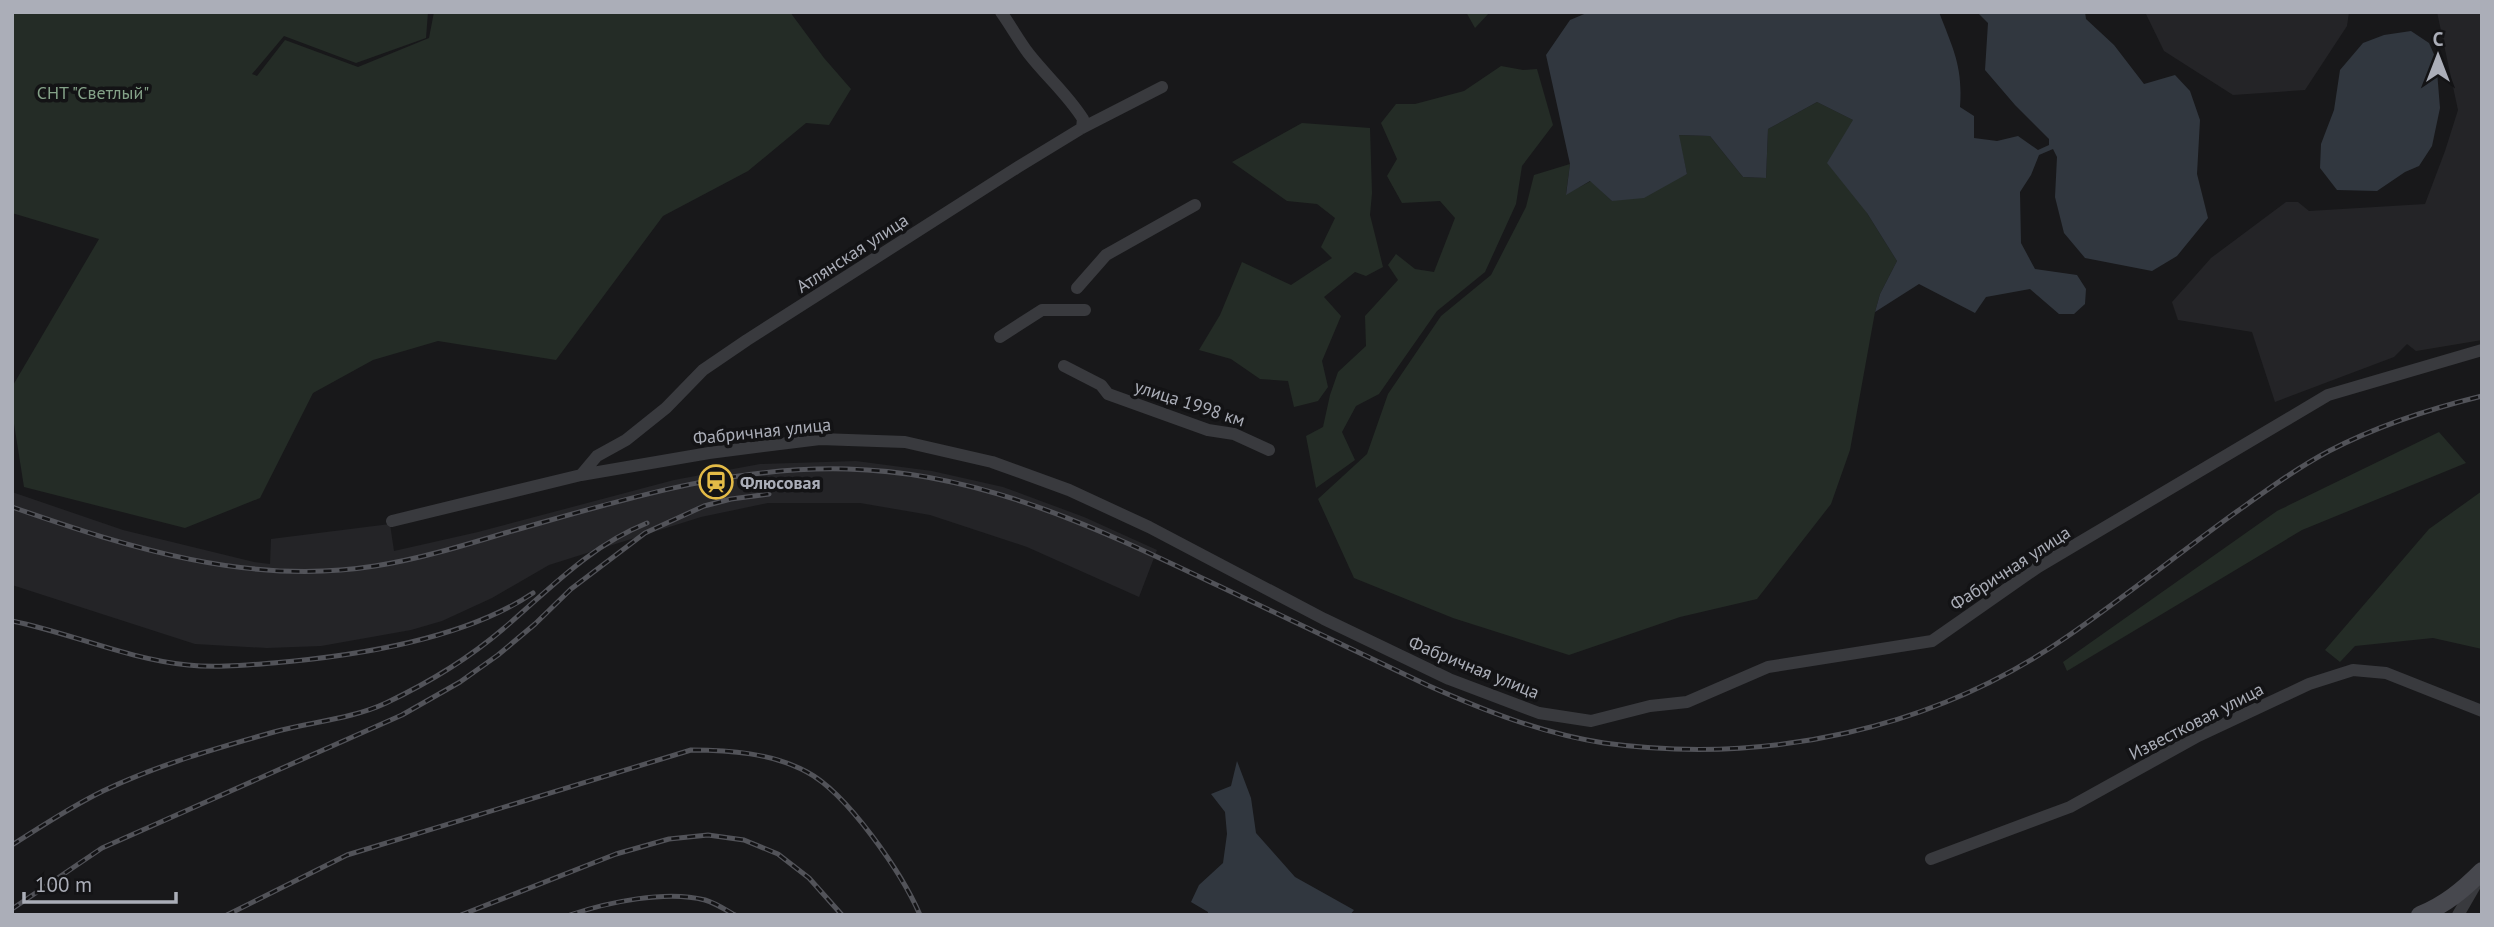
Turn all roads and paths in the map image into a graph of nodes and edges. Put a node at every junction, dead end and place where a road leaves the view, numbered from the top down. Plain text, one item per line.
1 (1001, 12) edge
2 (1162, 87) dead end
3 (1082, 128) junction
4 (1195, 205) dead end
5 (1077, 288) dead end
6 (1084, 310) dead end
7 (1000, 337) dead end
8 (2482, 350) edge
9 (1064, 366) dead end
10 (1269, 450) dead end
11 (581, 475) junction
12 (392, 521) dead end
13 (2482, 711) edge
14 (1931, 859) dead end
15 (2482, 872) edge
16 (2420, 915) edge
17 (2458, 915) edge

1 - 3 street
2 - 3 street, Атлянская улица
3 - 11 street, Атлянская улица
4 - 5 street
6 - 7 street
8 - 11 street, Фабричная улица
9 - 10 street, улица 1998 км
11 - 12 street, Фабричная улица
13 - 14 street, Известковая улица
15 - 16 street
15 - 17 street

